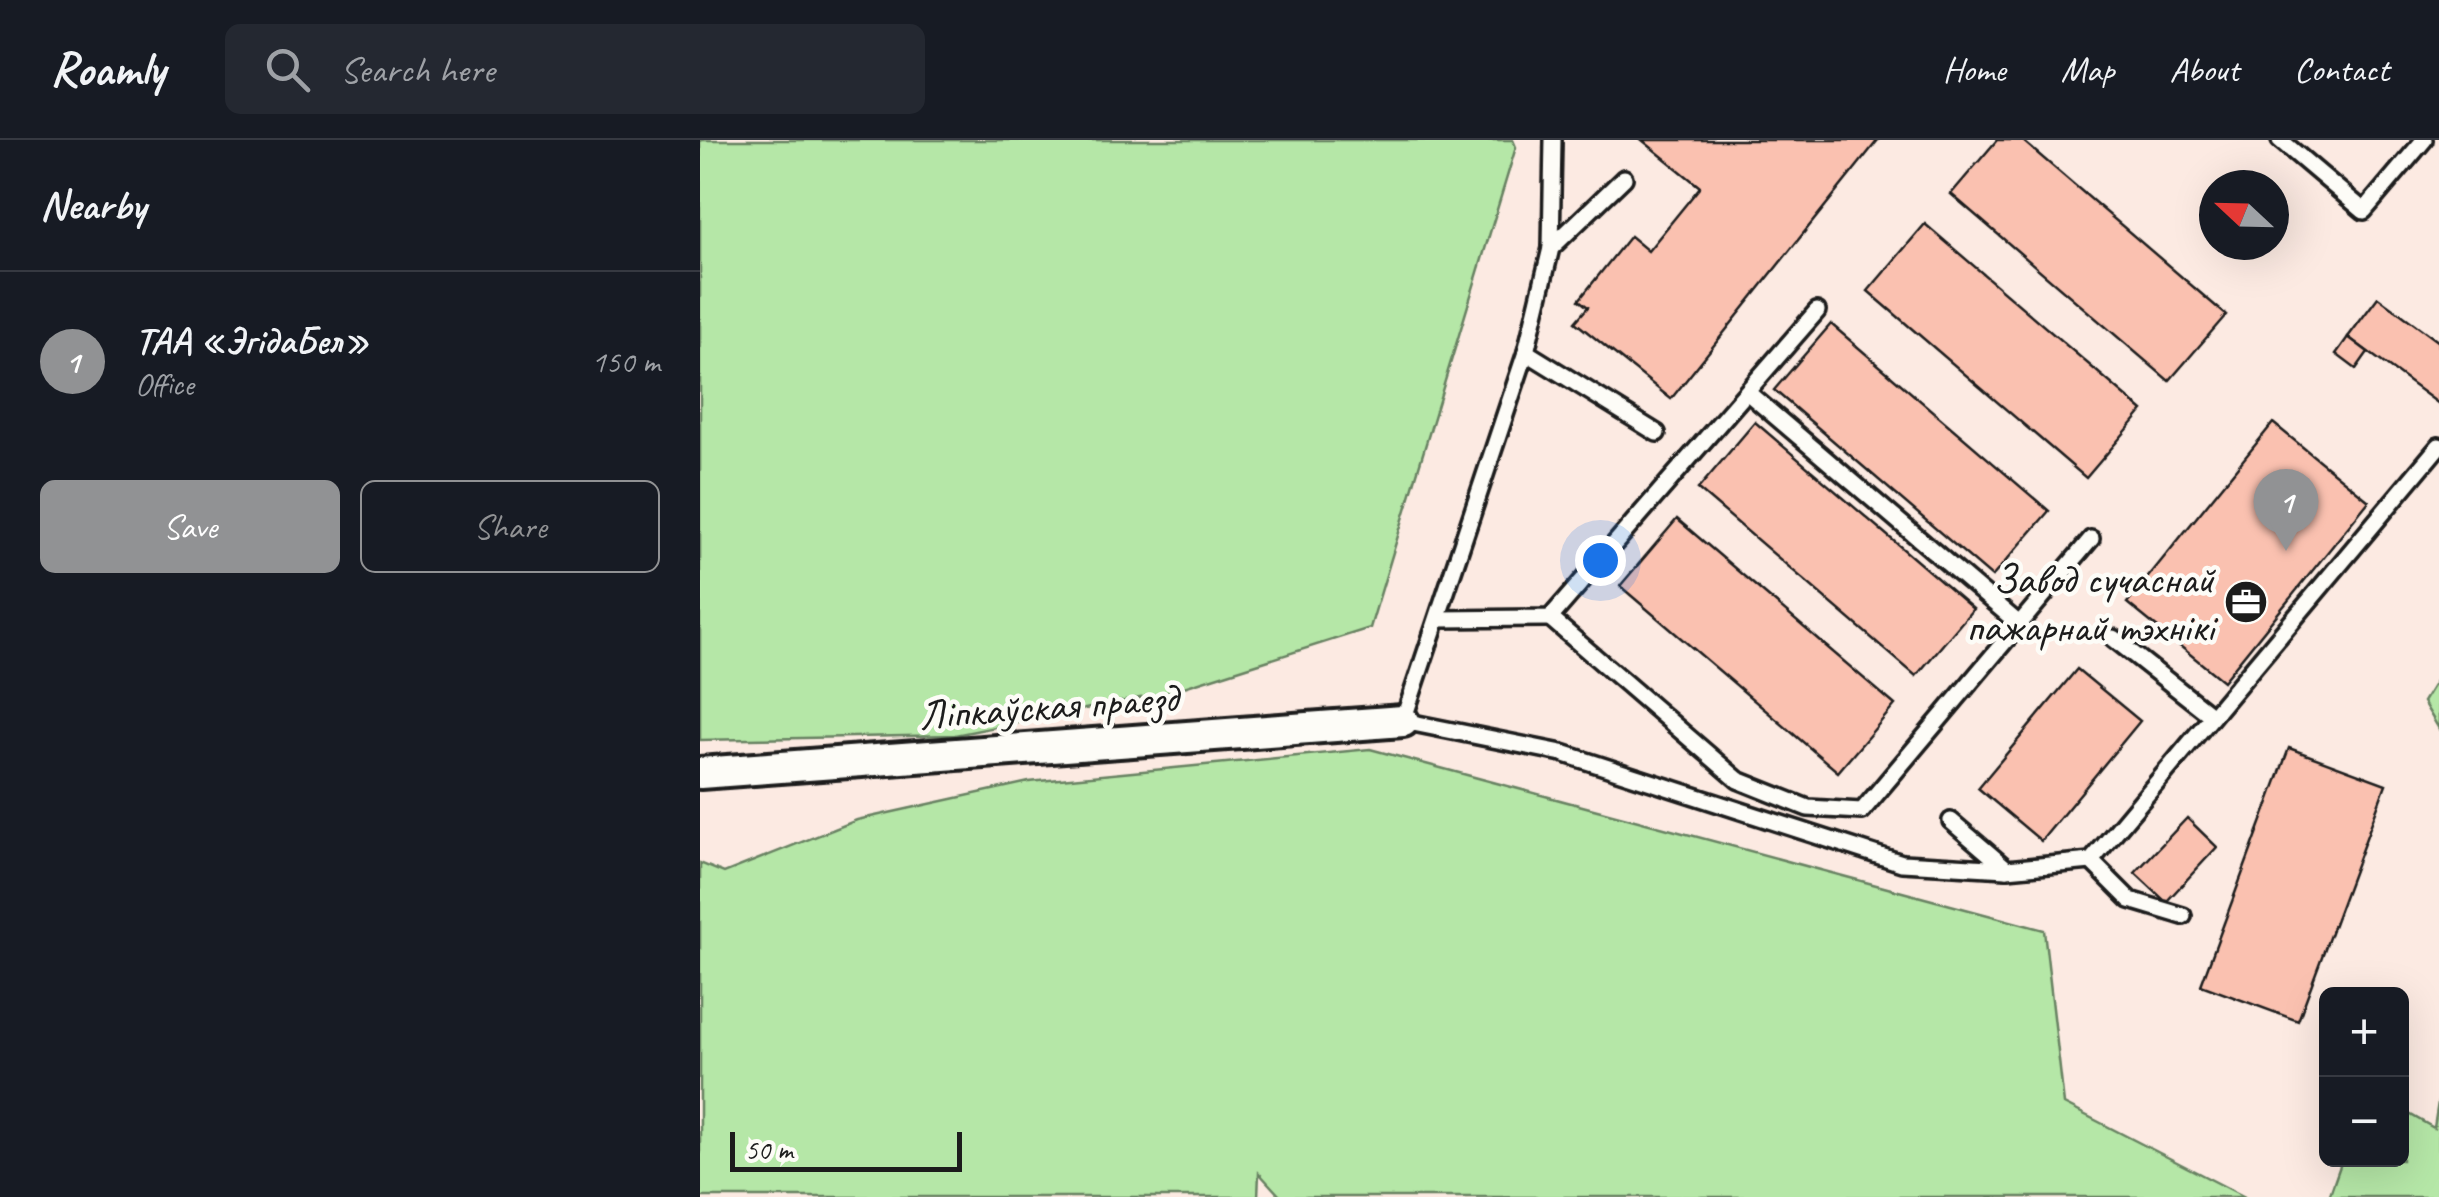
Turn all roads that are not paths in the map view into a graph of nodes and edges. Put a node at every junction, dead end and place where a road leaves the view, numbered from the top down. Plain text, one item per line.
1 (1553, 140) edge
2 (2280, 140) edge
3 (2424, 140) edge
4 (1624, 178) dead end
5 (1551, 248) junction
6 (1817, 312) dead end
7 (1526, 352) junction
8 (1747, 392) junction
9 (1657, 433) dead end
10 (2439, 446) edge
11 (2091, 539) dead end
12 (1550, 618) junction
13 (1439, 619) junction
14 (2020, 624) junction
15 (2113, 638) dead end
16 (2212, 716) junction
17 (1403, 721) junction
18 (700, 774) edge
19 (1951, 821) dead end
20 (2091, 861) junction
21 (2008, 870) junction
22 (2183, 916) dead end

1 - 5 lane
2 - 3 lane
4 - 5 lane
5 - 7 lane
6 - 8 lane
7 - 9 lane
7 - 13 lane
8 - 12 lane
8 - 14 lane
10 - 16 lane
11 - 14 lane
12 - 13 lane
12 - 14 lane
13 - 17 lane
15 - 16 lane
16 - 20 lane
17 - 18 street, Ліпкаўская праезд
17 - 21 lane
19 - 21 lane
20 - 21 lane
20 - 22 lane

